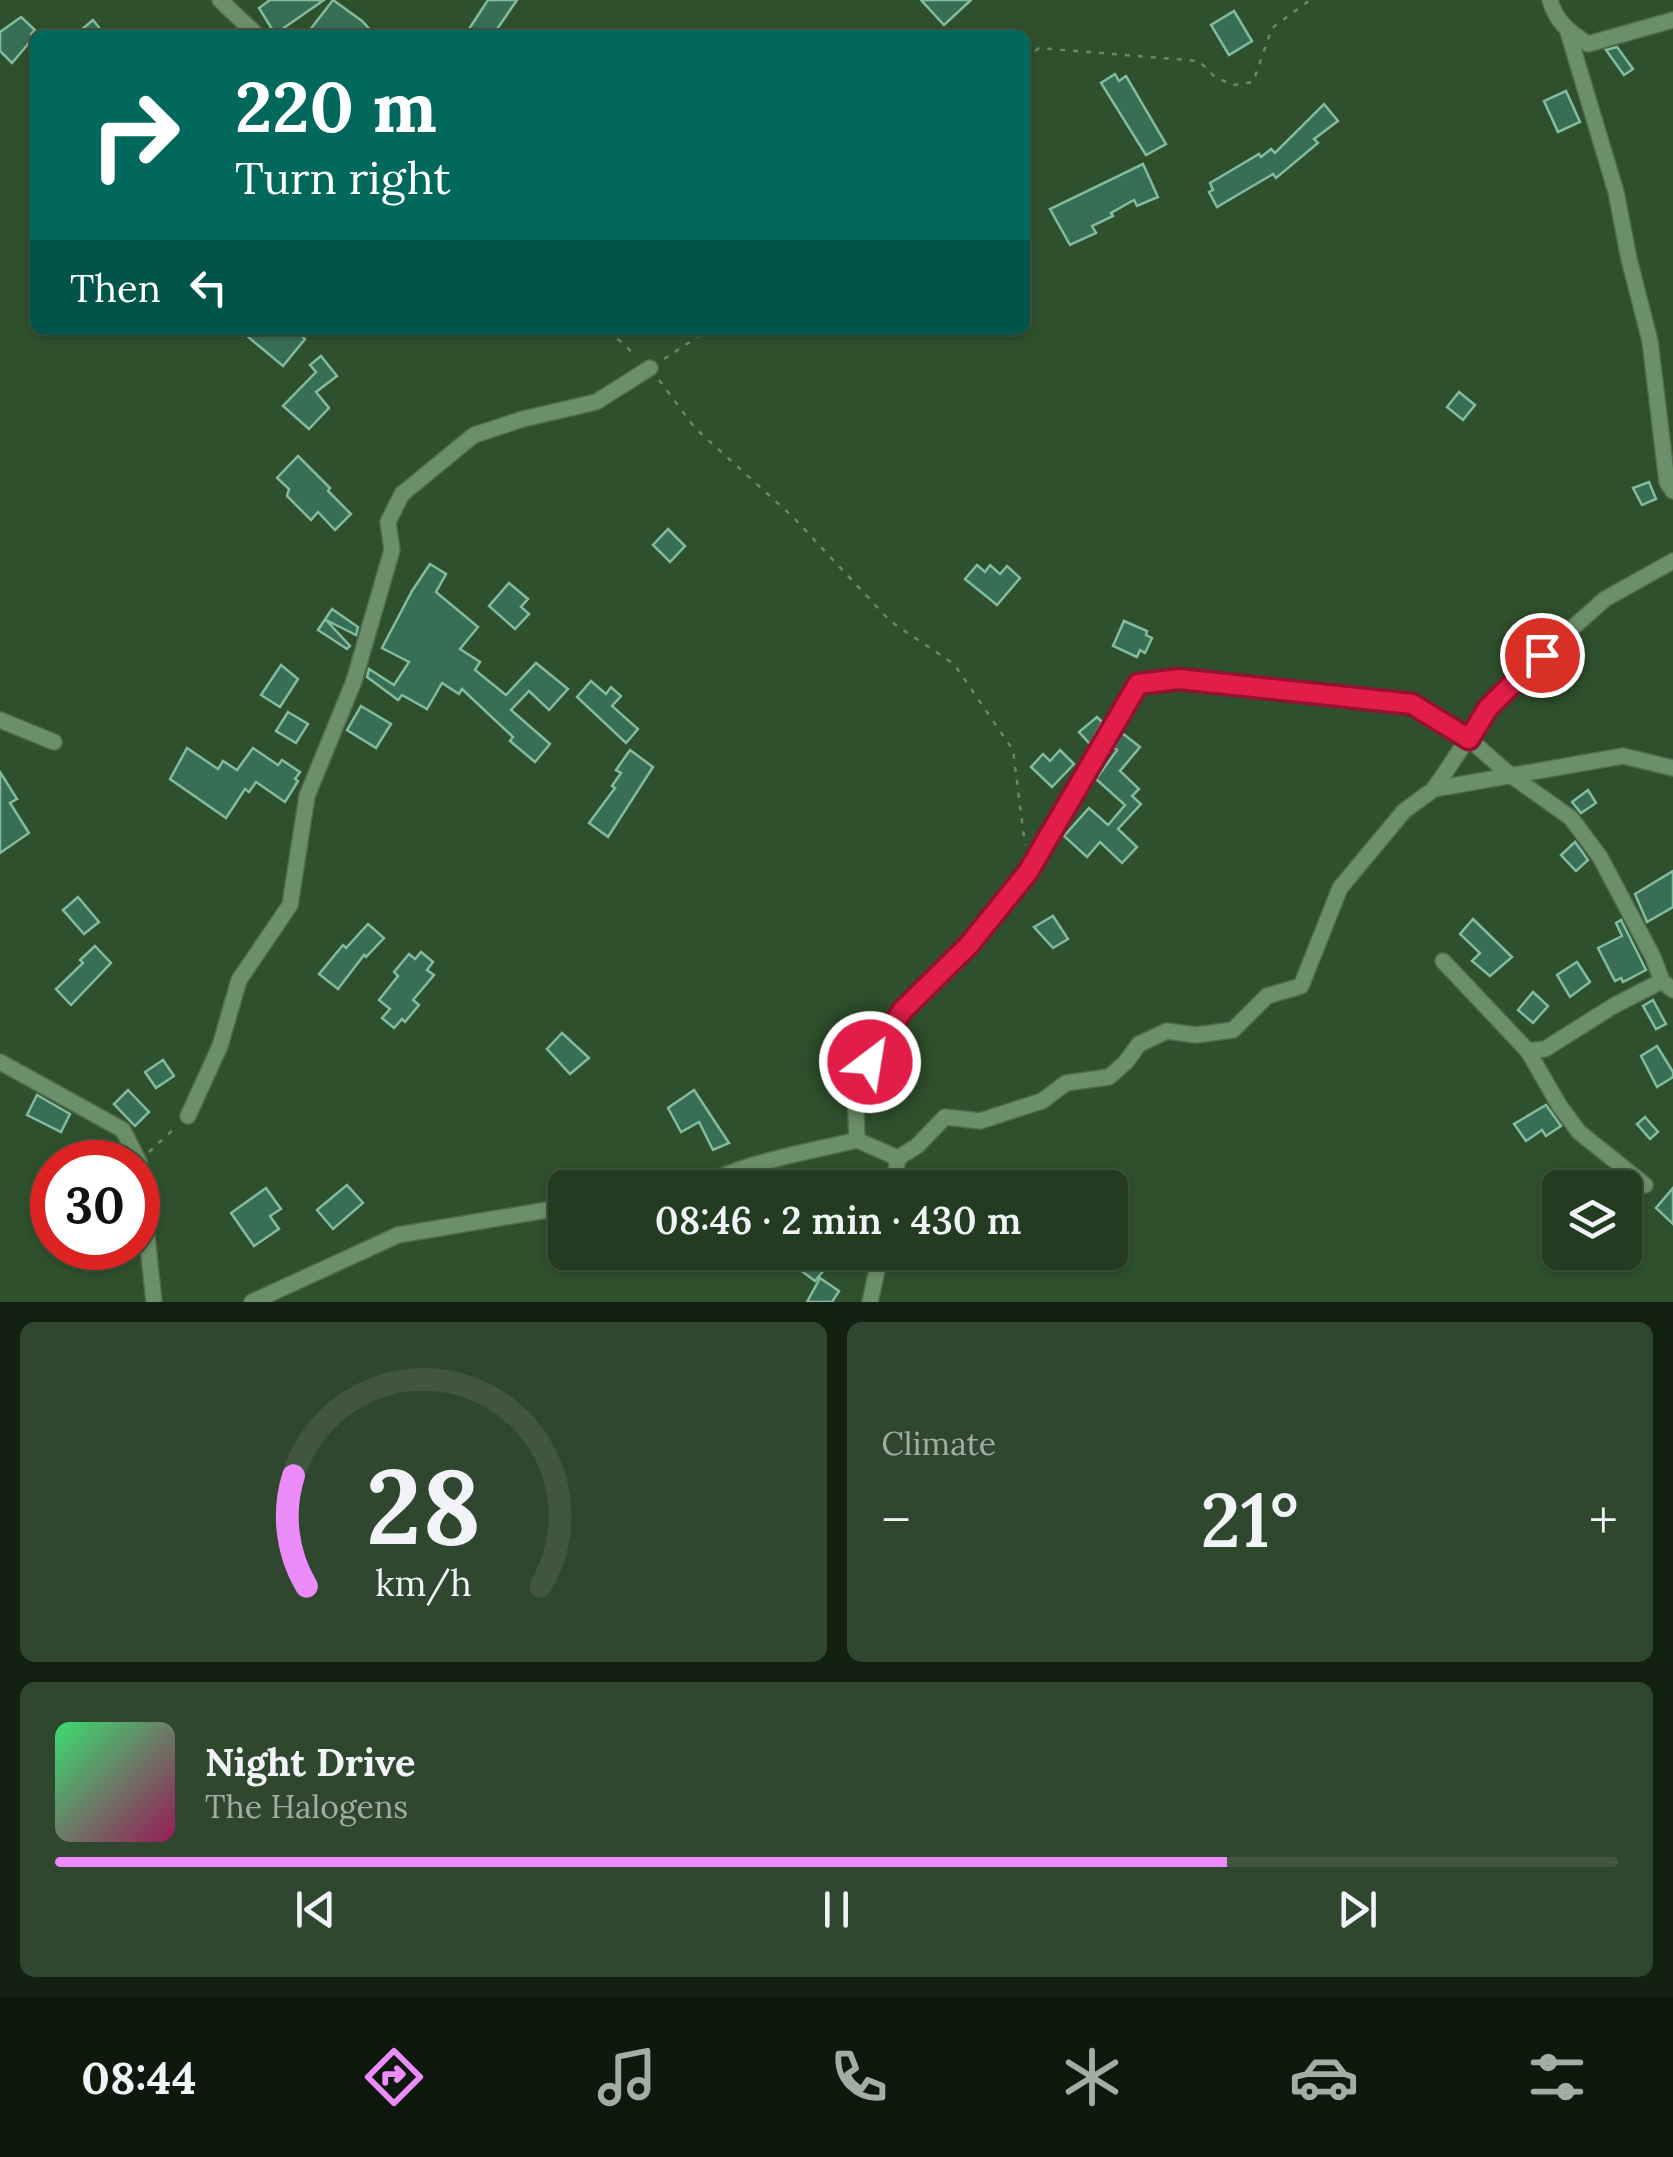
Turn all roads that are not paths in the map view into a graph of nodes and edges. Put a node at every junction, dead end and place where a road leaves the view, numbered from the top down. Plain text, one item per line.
1 (220, 0) edge
2 (1550, 0) edge
3 (1673, 20) edge
4 (252, 30) edge
5 (1568, 32) junction
6 (650, 368) road end
7 (1673, 491) edge
8 (1673, 561) edge
9 (0, 720) edge
10 (1469, 739) junction
11 (54, 742) dead end
12 (1673, 768) edge
13 (1509, 774) junction
14 (1434, 788) junction
15 (1443, 962) dead end
16 (1667, 986) edge
17 (1528, 1051) junction
18 (0, 1062) edge
19 (188, 1116) road end
20 (128, 1140) edge
21 (857, 1140) junction
22 (898, 1158) junction
23 (740, 1170) edge
24 (896, 1170) edge
25 (1645, 1185) dead end
26 (548, 1210) edge
27 (150, 1270) edge
28 (877, 1270) edge
29 (154, 1302) edge
30 (252, 1302) edge
31 (870, 1302) edge

1 - 4 street
2 - 5 street
3 - 5 street
5 - 7 street
6 - 19 street
8 - 10 street
9 - 11 street
10 - 13 street
10 - 14 street
10 - 21 street
12 - 13 street
13 - 14 street
13 - 16 street
14 - 22 street
15 - 17 street
16 - 17 street
17 - 25 street
18 - 20 street
21 - 22 street
21 - 23 street
22 - 24 street
26 - 30 street
27 - 29 street
28 - 31 street

